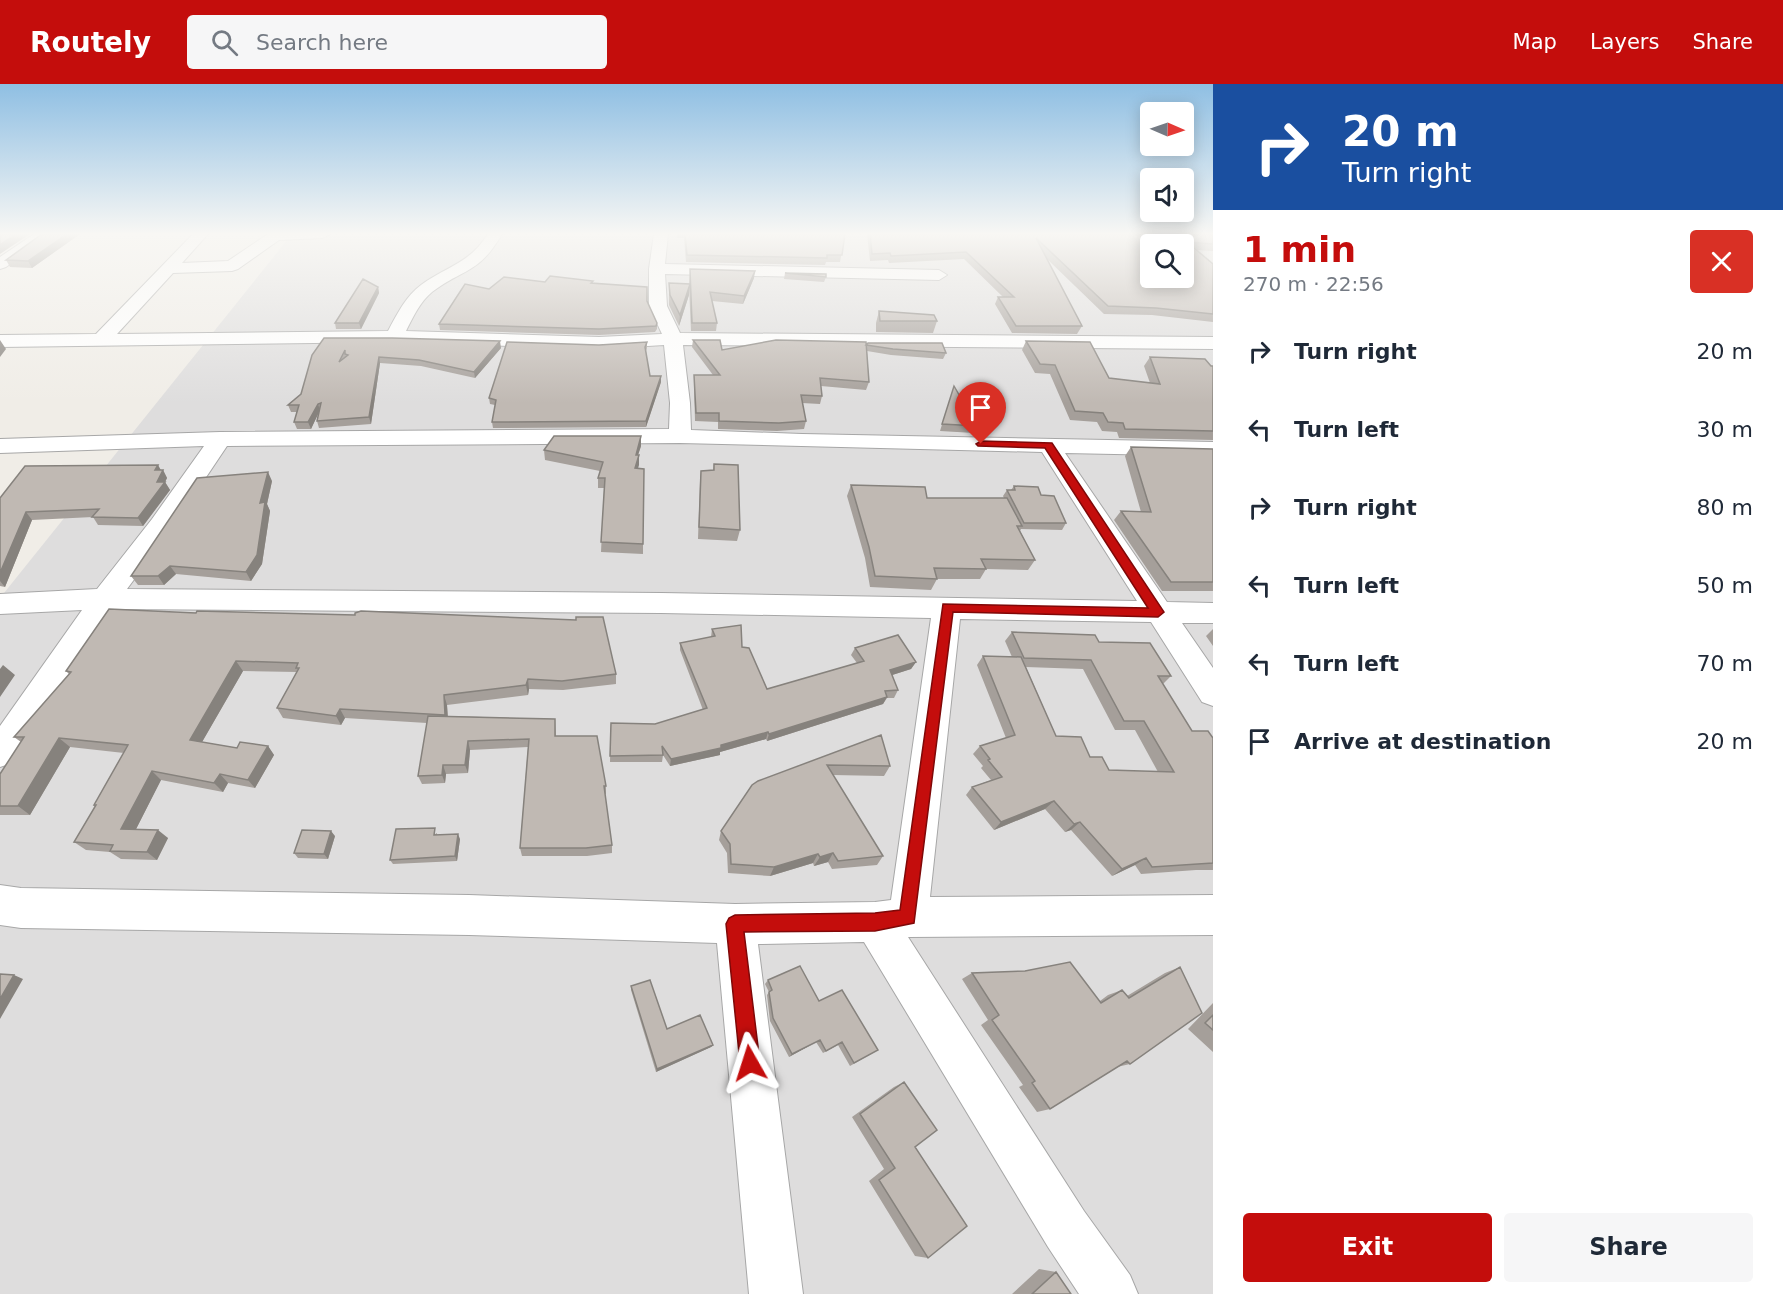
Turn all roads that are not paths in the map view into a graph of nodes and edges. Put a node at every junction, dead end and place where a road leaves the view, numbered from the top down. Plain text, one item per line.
1 (149, 290) edge
2 (425, 290) edge
3 (658, 290) edge
4 (394, 336) junction
5 (673, 339) junction
6 (0, 341) edge
7 (100, 341) junction
8 (1213, 343) edge
9 (680, 436) junction
10 (220, 439) junction
11 (1048, 445) junction
12 (0, 446) edge
13 (1213, 449) edge
14 (105, 599) junction
15 (0, 604) edge
16 (947, 607) junction
17 (1158, 612) junction
18 (1213, 613) edge
19 (1213, 693) edge
20 (0, 753) edge
21 (0, 905) edge
22 (1213, 915) edge
23 (892, 920) junction
24 (735, 924) junction
25 (776, 1294) edge
26 (1111, 1294) edge

1 - 7 street
2 - 4 street
3 - 5 street
4 - 5 street
4 - 7 street
5 - 8 street
5 - 9 street
6 - 7 street
9 - 10 street
9 - 11 street
10 - 12 street
10 - 14 street
11 - 13 street
11 - 17 street
14 - 15 street
14 - 16 street
14 - 20 street
16 - 17 street
16 - 23 street
17 - 18 street
17 - 19 street
21 - 24 street
22 - 23 street
23 - 24 street
23 - 26 street
24 - 25 street

